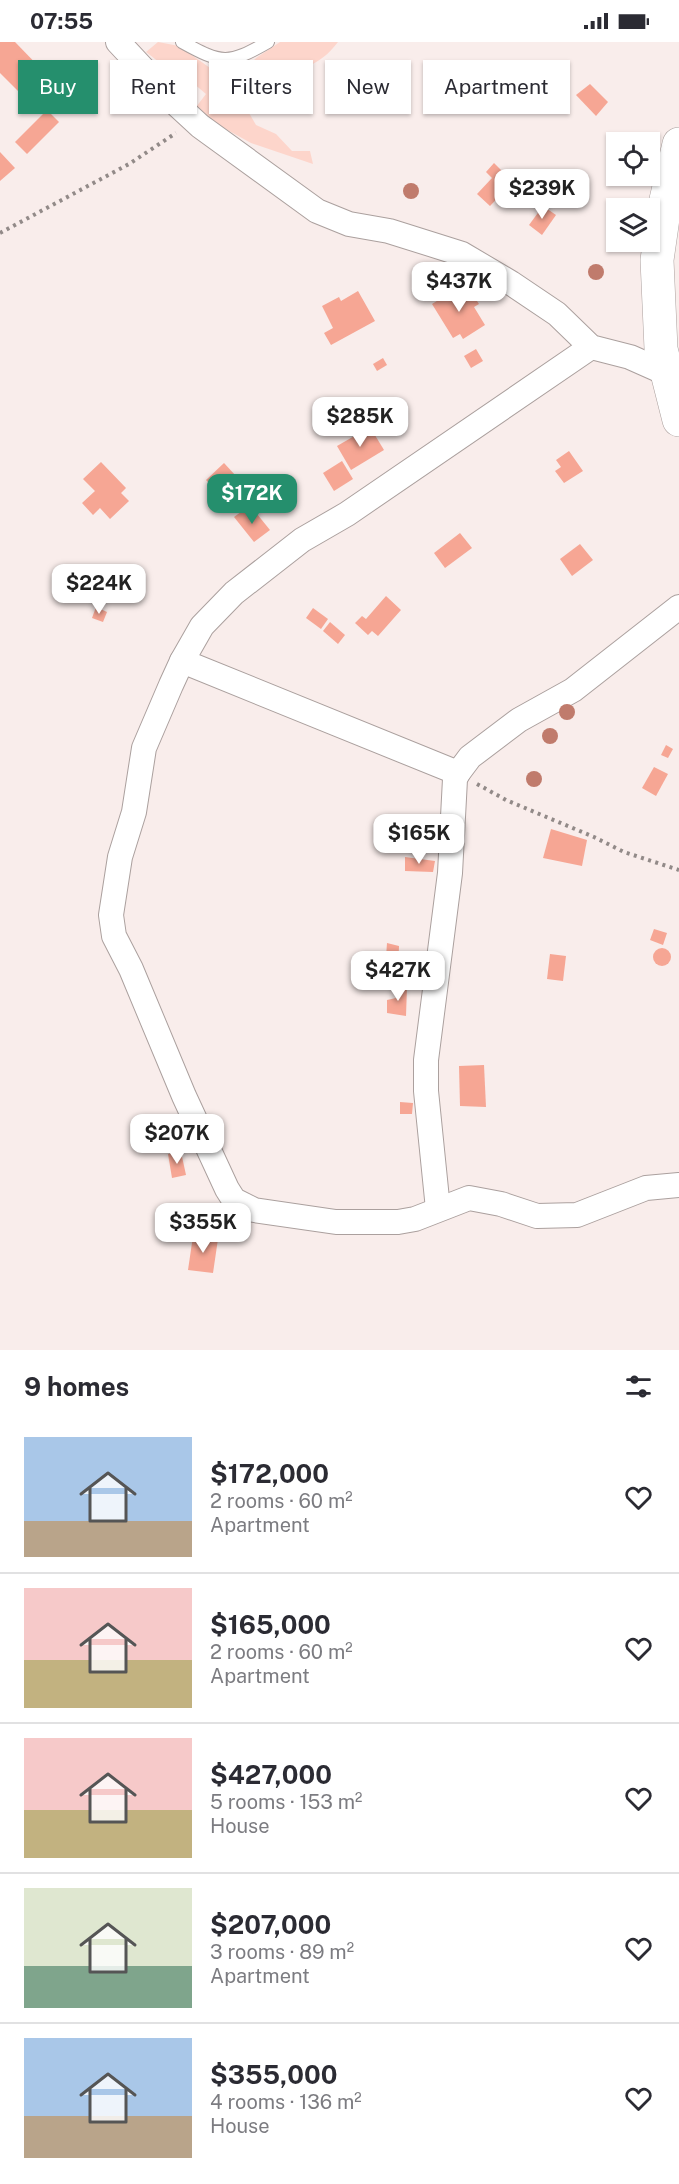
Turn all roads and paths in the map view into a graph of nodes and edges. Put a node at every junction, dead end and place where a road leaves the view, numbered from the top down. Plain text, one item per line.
1 (182, 42) edge
2 (268, 42) edge
3 (127, 43) edge
4 (200, 126) junction
5 (679, 144) edge
6 (0, 233) edge
7 (591, 347) junction
8 (666, 373) junction
9 (679, 420) edge
10 (679, 607) edge
11 (182, 661) junction
12 (458, 773) junction
13 (679, 870) edge
14 (679, 1185) edge
15 (438, 1209) junction

1 - 2 lane
3 - 4 street
4 - 6 path
4 - 7 street
5 - 8 main road
7 - 8 street
7 - 11 street
8 - 9 main road
10 - 12 street
11 - 12 street
11 - 15 street
12 - 13 path
12 - 15 street
14 - 15 street

